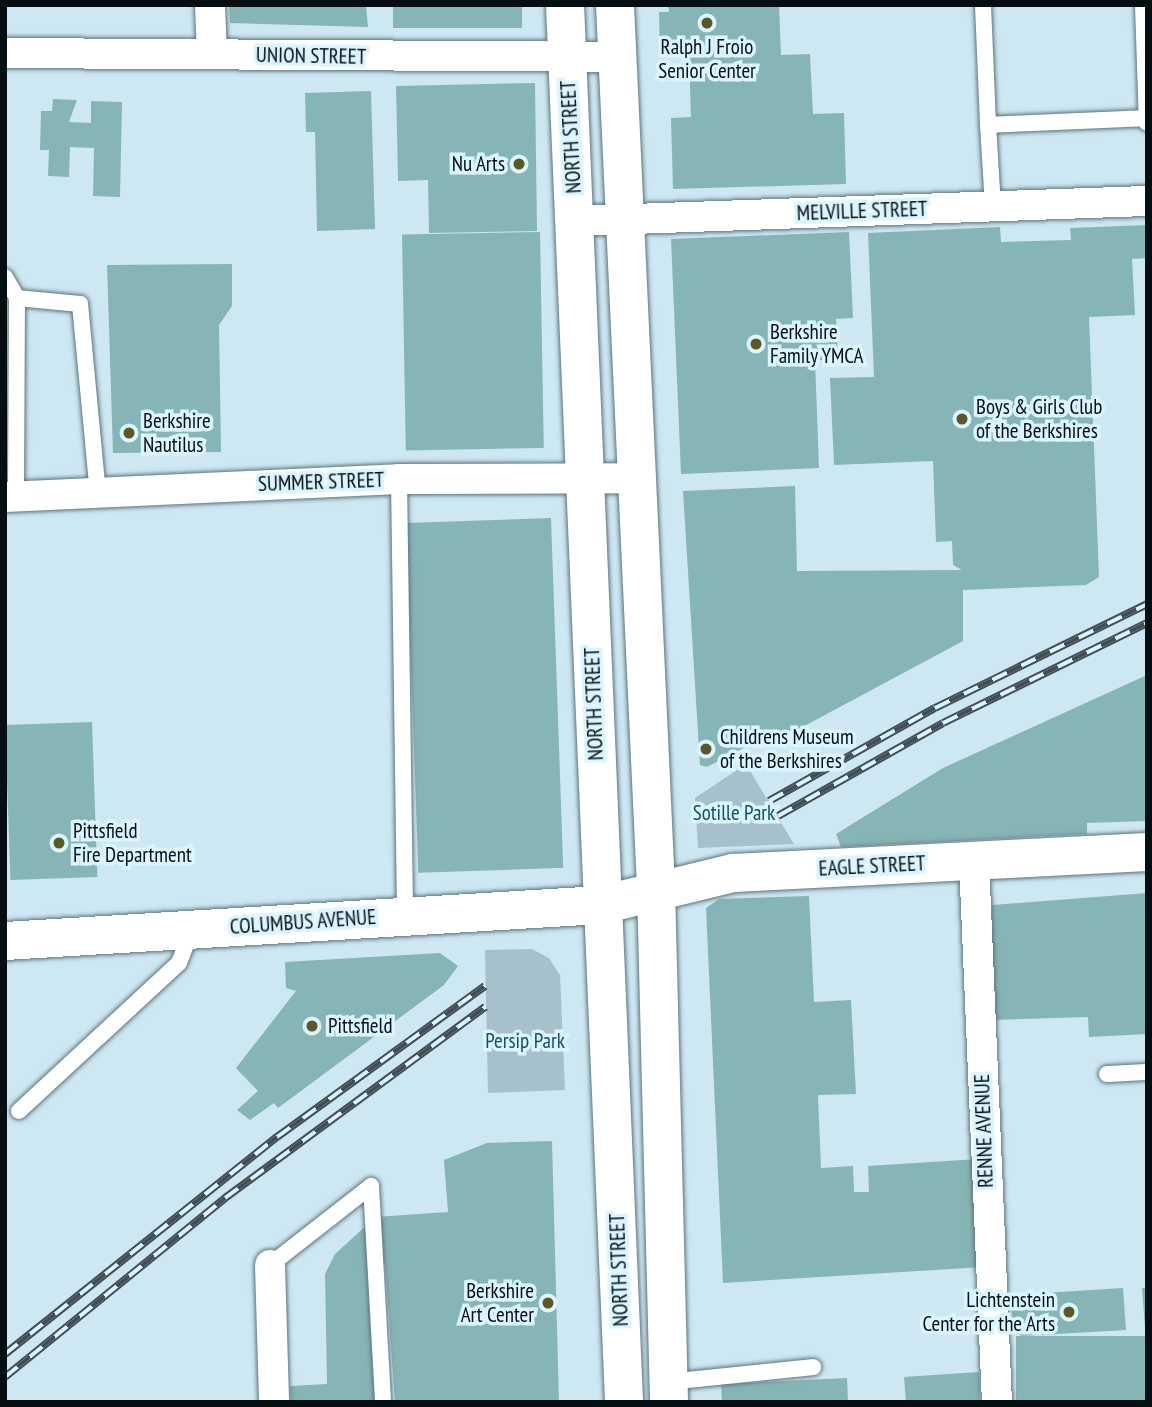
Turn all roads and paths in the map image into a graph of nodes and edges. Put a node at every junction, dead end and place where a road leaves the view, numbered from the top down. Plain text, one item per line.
1 (210, 5) edge
2 (565, 5) edge
3 (615, 5) edge
4 (983, 5) edge
5 (1143, 5) edge
6 (5, 52) edge
7 (212, 54) junction
8 (617, 57) junction
9 (567, 60) junction
10 (1147, 118) edge
11 (1147, 124) edge
12 (988, 125) junction
13 (1147, 201) edge
14 (993, 206) junction
15 (626, 220) junction
16 (576, 221) junction
17 (5, 277) edge
18 (17, 298) junction
19 (638, 478) junction
20 (398, 479) junction
21 (586, 479) junction
22 (98, 493) junction
23 (11, 496) edge
24 (1147, 852) edge
25 (974, 861) junction
26 (656, 888) junction
27 (601, 905) junction
28 (405, 916) junction
29 (191, 930) junction
30 (5, 941) edge
31 (1147, 1072) edge
32 (1107, 1074) dead end
33 (19, 1111) dead end
34 (270, 1265) joint
35 (813, 1367) dead end
36 (668, 1392) edge
37 (274, 1402) edge
38 (383, 1402) edge
39 (624, 1402) edge
40 (997, 1402) edge

1 - 7 street
2 - 9 main road, NORTH STREET
3 - 8 main road
4 - 12 lane
5 - 10 lane
6 - 7 street, UNION STREET
7 - 9 street, UNION STREET
8 - 9 street, UNION STREET
8 - 15 main road
9 - 16 main road, NORTH STREET
10 - 11 lane
10 - 12 lane
12 - 14 lane
13 - 14 street, MELVILLE STREET
14 - 15 street, MELVILLE STREET
15 - 16 street, MELVILLE STREET
15 - 19 main road
16 - 21 main road, NORTH STREET
17 - 18 lane
18 - 22 lane
18 - 23 lane
19 - 21 street, SUMMER STREET
19 - 26 main road
20 - 21 street, SUMMER STREET
20 - 22 street, SUMMER STREET
20 - 28 lane
21 - 27 main road, NORTH STREET
22 - 23 street, SUMMER STREET
24 - 25 main road, EAGLE STREET
25 - 26 main road, EAGLE STREET
25 - 40 street, RENNE AVENUE
26 - 27 main road, EAGLE STREET
26 - 36 main road
27 - 28 main road, COLUMBUS AVENUE
27 - 39 main road, NORTH STREET
28 - 29 main road, COLUMBUS AVENUE
29 - 30 main road, COLUMBUS AVENUE
29 - 33 lane
31 - 32 lane
34 - 37 street
34 - 38 lane
35 - 36 lane

